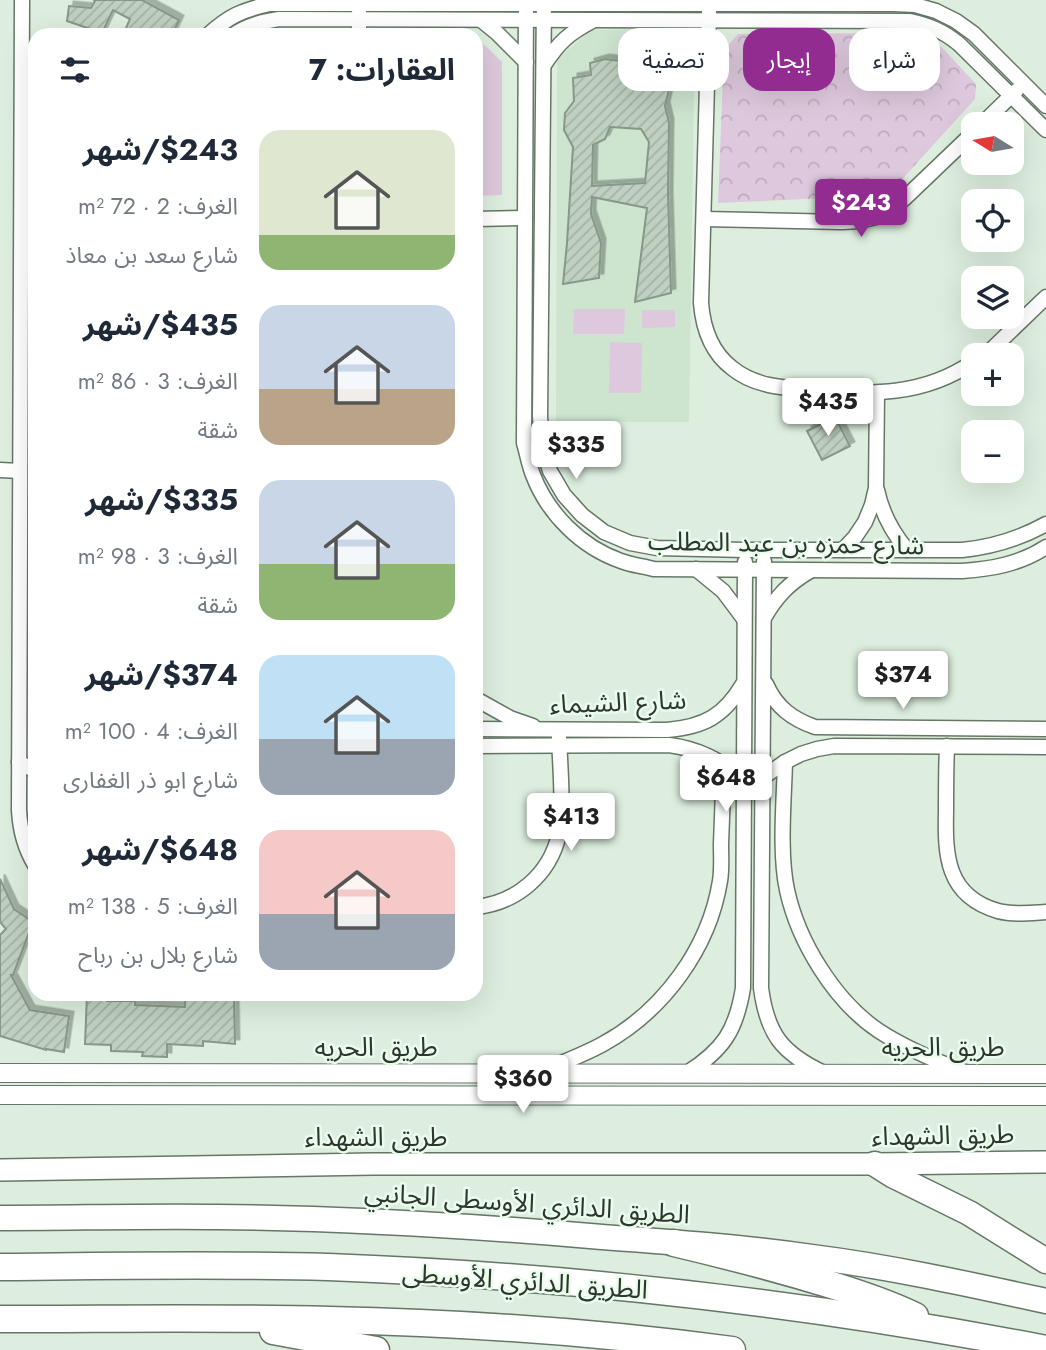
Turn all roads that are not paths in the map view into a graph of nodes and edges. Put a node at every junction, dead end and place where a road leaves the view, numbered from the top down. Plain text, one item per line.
1 (22, 0) edge
2 (31, 0) edge
3 (359, 2) edge
4 (484, 2) edge
5 (526, 2) edge
6 (544, 2) edge
7 (593, 2) edge
8 (709, 2) edge
9 (22, 19) junction
10 (544, 19) junction
11 (481, 20) junction
12 (526, 20) junction
13 (595, 20) junction
14 (709, 20) junction
15 (216, 28) edge
16 (244, 28) edge
17 (359, 28) edge
18 (526, 62) junction
19 (544, 65) junction
20 (1024, 84) junction
21 (1012, 96) junction
22 (1046, 106) edge
23 (995, 112) edge
24 (1046, 130) edge
25 (961, 144) edge
26 (524, 218) junction
27 (483, 219) edge
28 (704, 219) junction
29 (1046, 297) edge
30 (998, 343) edge
31 (961, 369) edge
32 (28, 384) edge
33 (877, 393) junction
34 (0, 470) edge
35 (20, 471) junction
36 (876, 488) junction
37 (1046, 524) edge
38 (1046, 547) edge
39 (745, 550) junction
40 (764, 550) junction
41 (843, 550) junction
42 (907, 550) junction
43 (20, 558) junction
44 (28, 558) edge
45 (696, 569) junction
46 (745, 569) junction
47 (764, 569) junction
48 (812, 569) junction
49 (744, 619) junction
50 (764, 620) junction
51 (763, 678) junction
52 (744, 683) junction
53 (483, 703) edge
54 (1046, 729) edge
55 (483, 730) edge
56 (540, 730) junction
57 (558, 730) junction
58 (483, 746) edge
59 (559, 746) junction
60 (947, 746) junction
61 (1046, 747) edge
62 (19, 762) junction
63 (785, 762) junction
64 (724, 764) junction
65 (28, 767) edge
66 (762, 778) junction
67 (743, 779) junction
68 (28, 852) edge
69 (483, 906) edge
70 (1046, 912) edge
71 (0, 1073) edge
72 (318, 1073) junction
73 (536, 1073) junction
74 (687, 1073) junction
75 (825, 1074) junction
76 (970, 1074) junction
77 (1046, 1074) edge
78 (0, 1095) edge
79 (318, 1095) junction
80 (536, 1096) junction
81 (1046, 1096) edge
82 (1046, 1162) edge
83 (875, 1164) junction
84 (0, 1170) edge
85 (0, 1218) edge
86 (674, 1242) junction
87 (1046, 1261) edge
88 (0, 1267) edge
89 (1046, 1301) edge
90 (0, 1319) edge
91 (217, 1319) junction
92 (941, 1330) junction
93 (1046, 1349) edge
94 (376, 1350) edge
95 (732, 1350) edge

1 - 9 street
2 - 9 street
3 - 4 street
3 - 15 street
3 - 17 street
4 - 5 street
5 - 6 street
5 - 12 street, شارع حمزه بن عبد المطلب
6 - 7 street
6 - 10 street, شارع حمزه بن عبد المطلب
7 - 8 street
8 - 14 street
8 - 20 street
9 - 32 street
10 - 12 street
10 - 13 street
10 - 19 street, شارع حمزه بن عبد المطلب
11 - 12 street
11 - 17 street
11 - 18 street
12 - 18 street, شارع حمزه بن عبد المطلب
13 - 14 street
13 - 19 street
14 - 21 street
14 - 28 street
16 - 17 street
18 - 26 street, شارع حمزه بن عبد المطلب
19 - 39 street, شارع حمزه بن عبد المطلب
20 - 21 street
20 - 22 street
21 - 23 street
21 - 24 street
25 - 28 street
26 - 27 street
26 - 45 street, شارع حمزه بن عبد المطلب
28 - 33 street
29 - 30 street
31 - 33 street
32 - 35 street
33 - 36 street
34 - 35 street
35 - 43 street
36 - 41 street
36 - 42 street
37 - 42 street, شارع حمزه بن عبد المطلب
38 - 48 street, شارع حمزه بن عبد المطلب
39 - 40 street, شارع حمزه بن عبد المطلب
39 - 46 street
40 - 41 street, شارع حمزه بن عبد المطلب
40 - 47 street
41 - 42 street, شارع حمزه بن عبد المطلب
43 - 44 street
43 - 62 street
45 - 46 street, شارع حمزه بن عبد المطلب
45 - 49 street
46 - 47 street, شارع حمزه بن عبد المطلب
46 - 49 street
47 - 48 street, شارع حمزه بن عبد المطلب
47 - 50 street
48 - 50 street
49 - 52 street
50 - 51 street
51 - 54 street
51 - 66 street
52 - 57 street, شارع الشيماء
52 - 67 street
53 - 56 street
55 - 56 street, شارع الشيماء
56 - 57 street, شارع الشيماء
57 - 59 street
58 - 59 street, شارع الشيماء
59 - 64 street, شارع الشيماء
59 - 69 street
60 - 61 street
60 - 63 street
60 - 70 street
62 - 65 street
62 - 68 street
63 - 66 street
63 - 76 street
64 - 67 street, شارع الشيماء
64 - 73 street
66 - 67 street
66 - 75 street
67 - 74 street
71 - 72 street, طريق الحريه
72 - 73 street, طريق الحريه
72 - 79 street
73 - 74 street, طريق الحريه
73 - 80 street
74 - 75 street, طريق الحريه
75 - 76 street, طريق الحريه
76 - 77 street, طريق الحريه
78 - 79 street, طريق الحريه
79 - 80 street, طريق الحريه
80 - 81 street, طريق الحريه
82 - 83 main road, طريق الشهداء
83 - 84 main road, طريق الشهداء
83 - 87 highway
85 - 86 highway, الطريق الدائري الأوسطى الجانبي
86 - 89 highway, الطريق الدائري الأوسطى الجانبي
86 - 92 highway
88 - 92 highway, الطريق الدائري الأوسطى
90 - 91 highway, الطريق الدائري الأوسطى
91 - 94 highway
91 - 95 highway, الطريق الدائري الأوسطى
92 - 93 highway, الطريق الدائري الأوسطى

